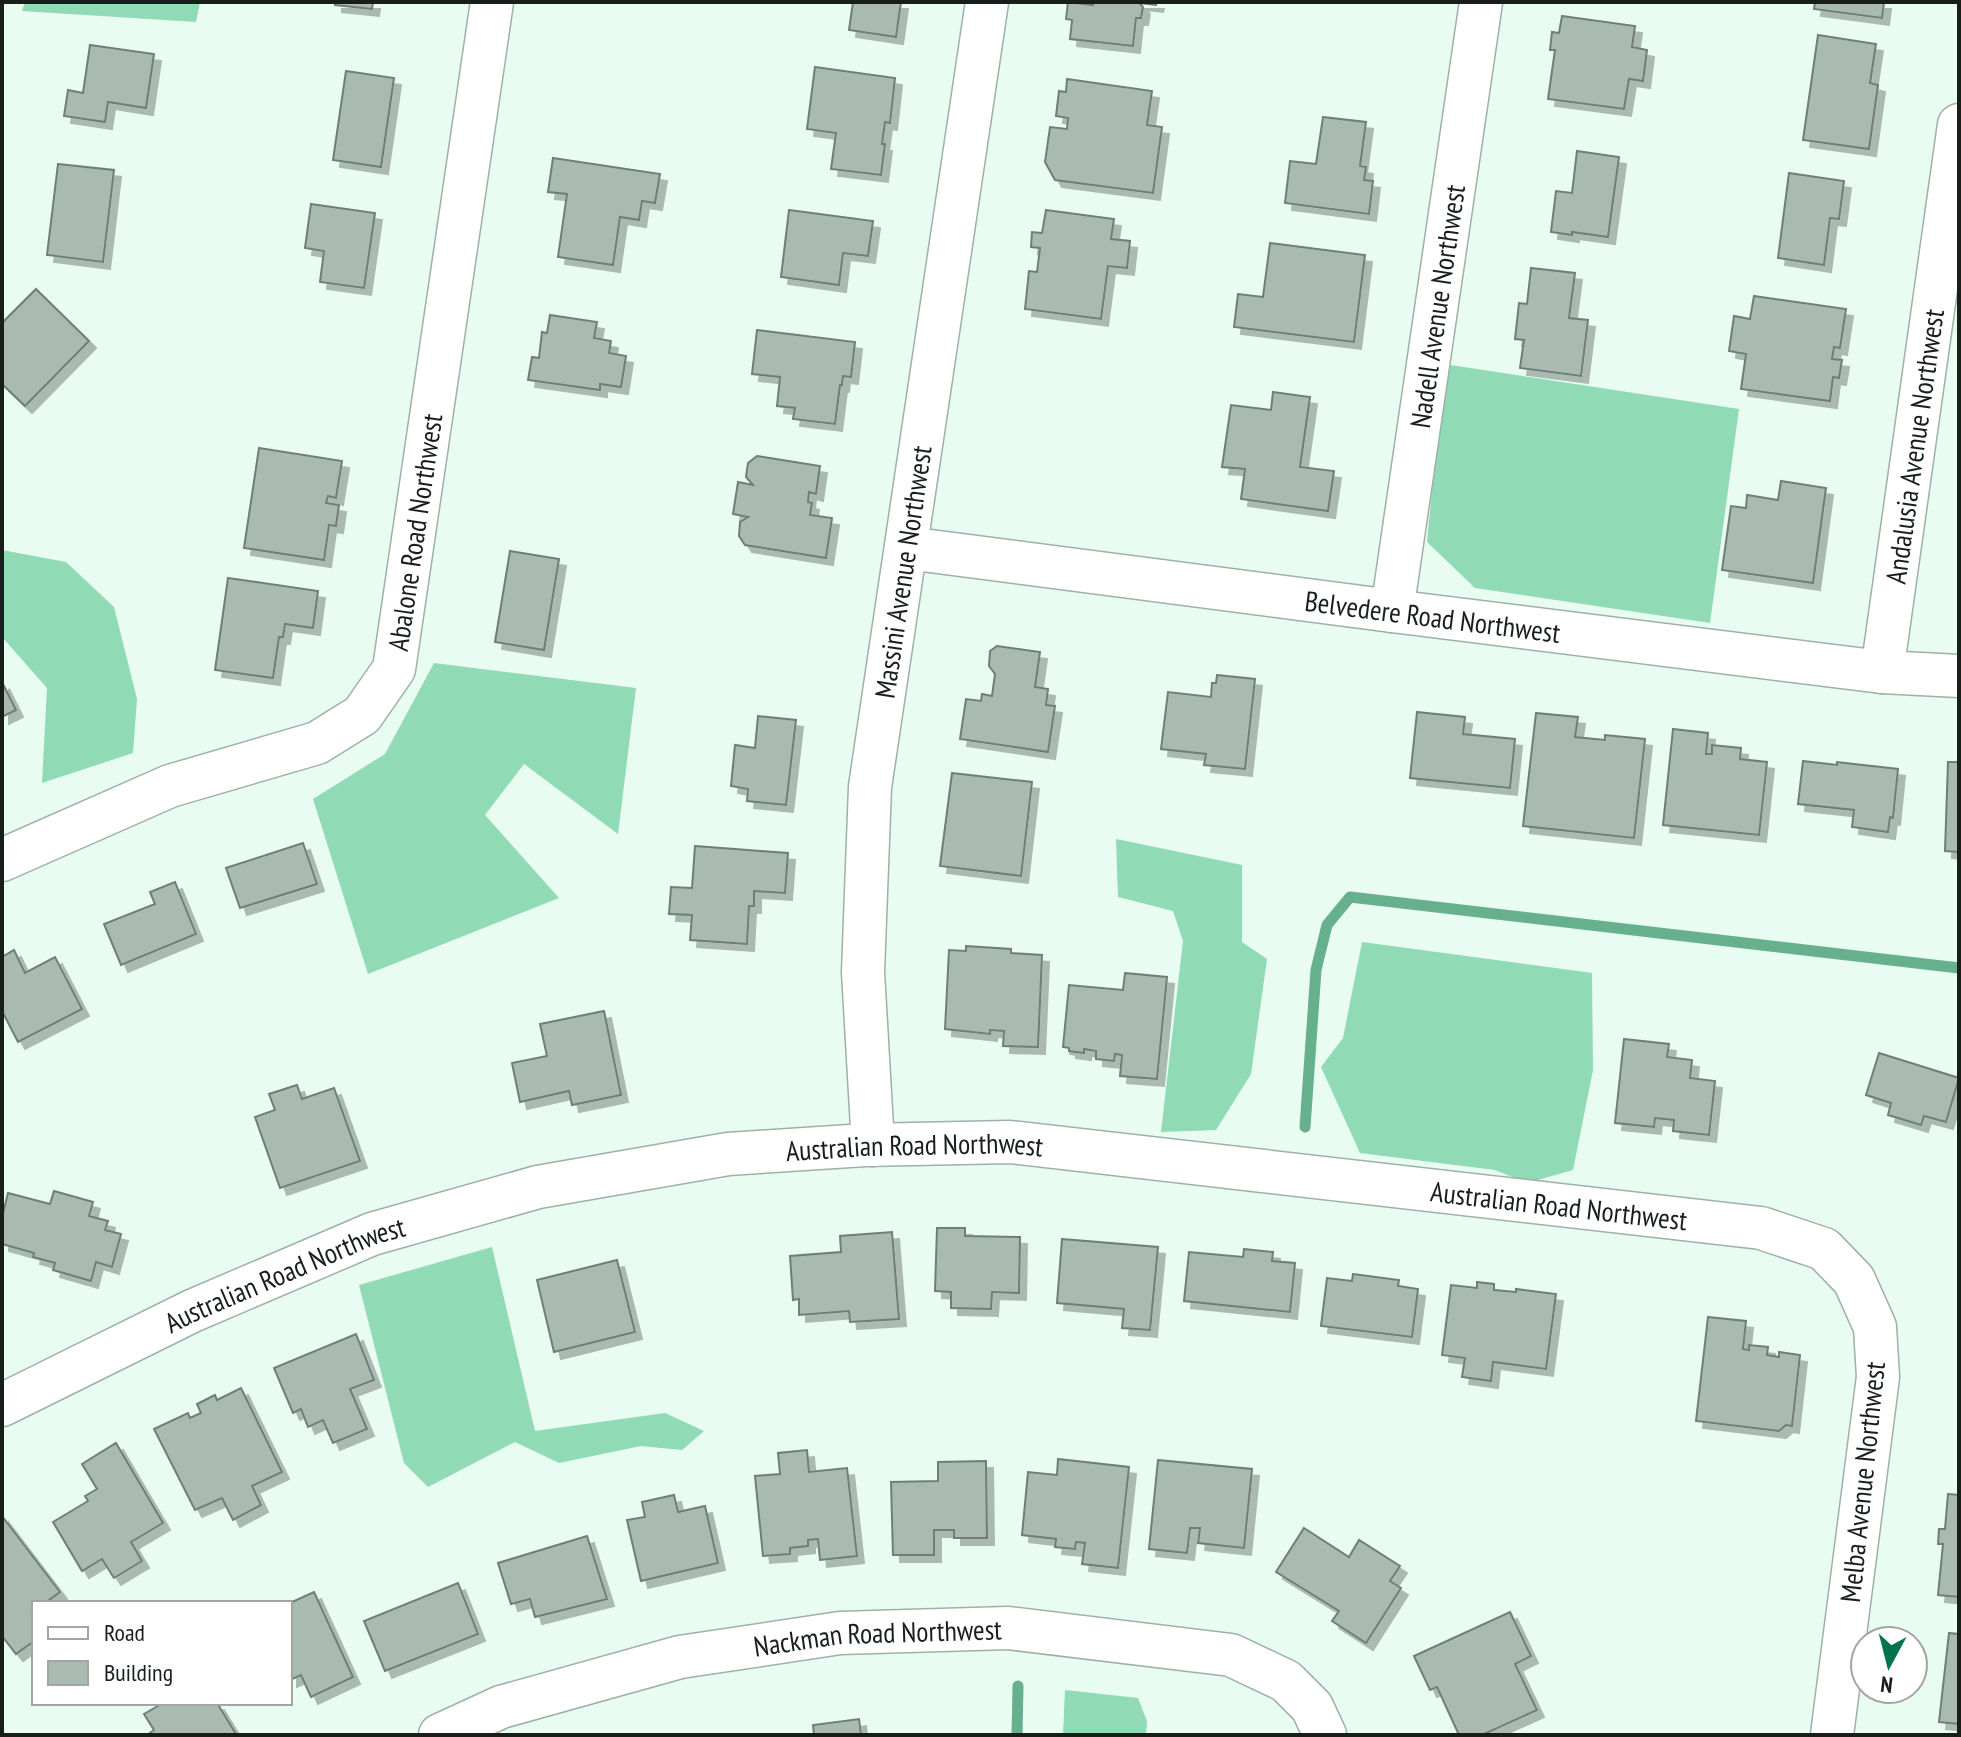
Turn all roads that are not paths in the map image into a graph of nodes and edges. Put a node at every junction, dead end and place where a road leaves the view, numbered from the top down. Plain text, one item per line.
1 (492, 2) edge
2 (987, 2) edge
3 (1481, 2) edge
4 (1959, 125) edge
5 (907, 548) junction
6 (1392, 611) junction
7 (1882, 672) junction
8 (1959, 676) edge
9 (2, 860) edge
10 (873, 1145) junction
11 (1854, 1280) joint
12 (2, 1405) edge
13 (1319, 1721) edge
14 (440, 1735) edge
15 (1832, 1735) edge

1 - 9 street, Abalone Road Northwest
2 - 5 street, Massini Avenue Northwest
3 - 6 street, Nadell Avenue Northwest
4 - 7 street, Andalusia Avenue Northwest
5 - 6 street, Belvedere Road Northwest
5 - 10 street, Massini Avenue Northwest
6 - 7 street, Belvedere Road Northwest
7 - 8 street, Belvedere Road Northwest
10 - 11 street, Australian Road Northwest
10 - 12 street, Australian Road Northwest
11 - 15 street, Melba Avenue Northwest
13 - 14 street, Nackman Road Northwest

